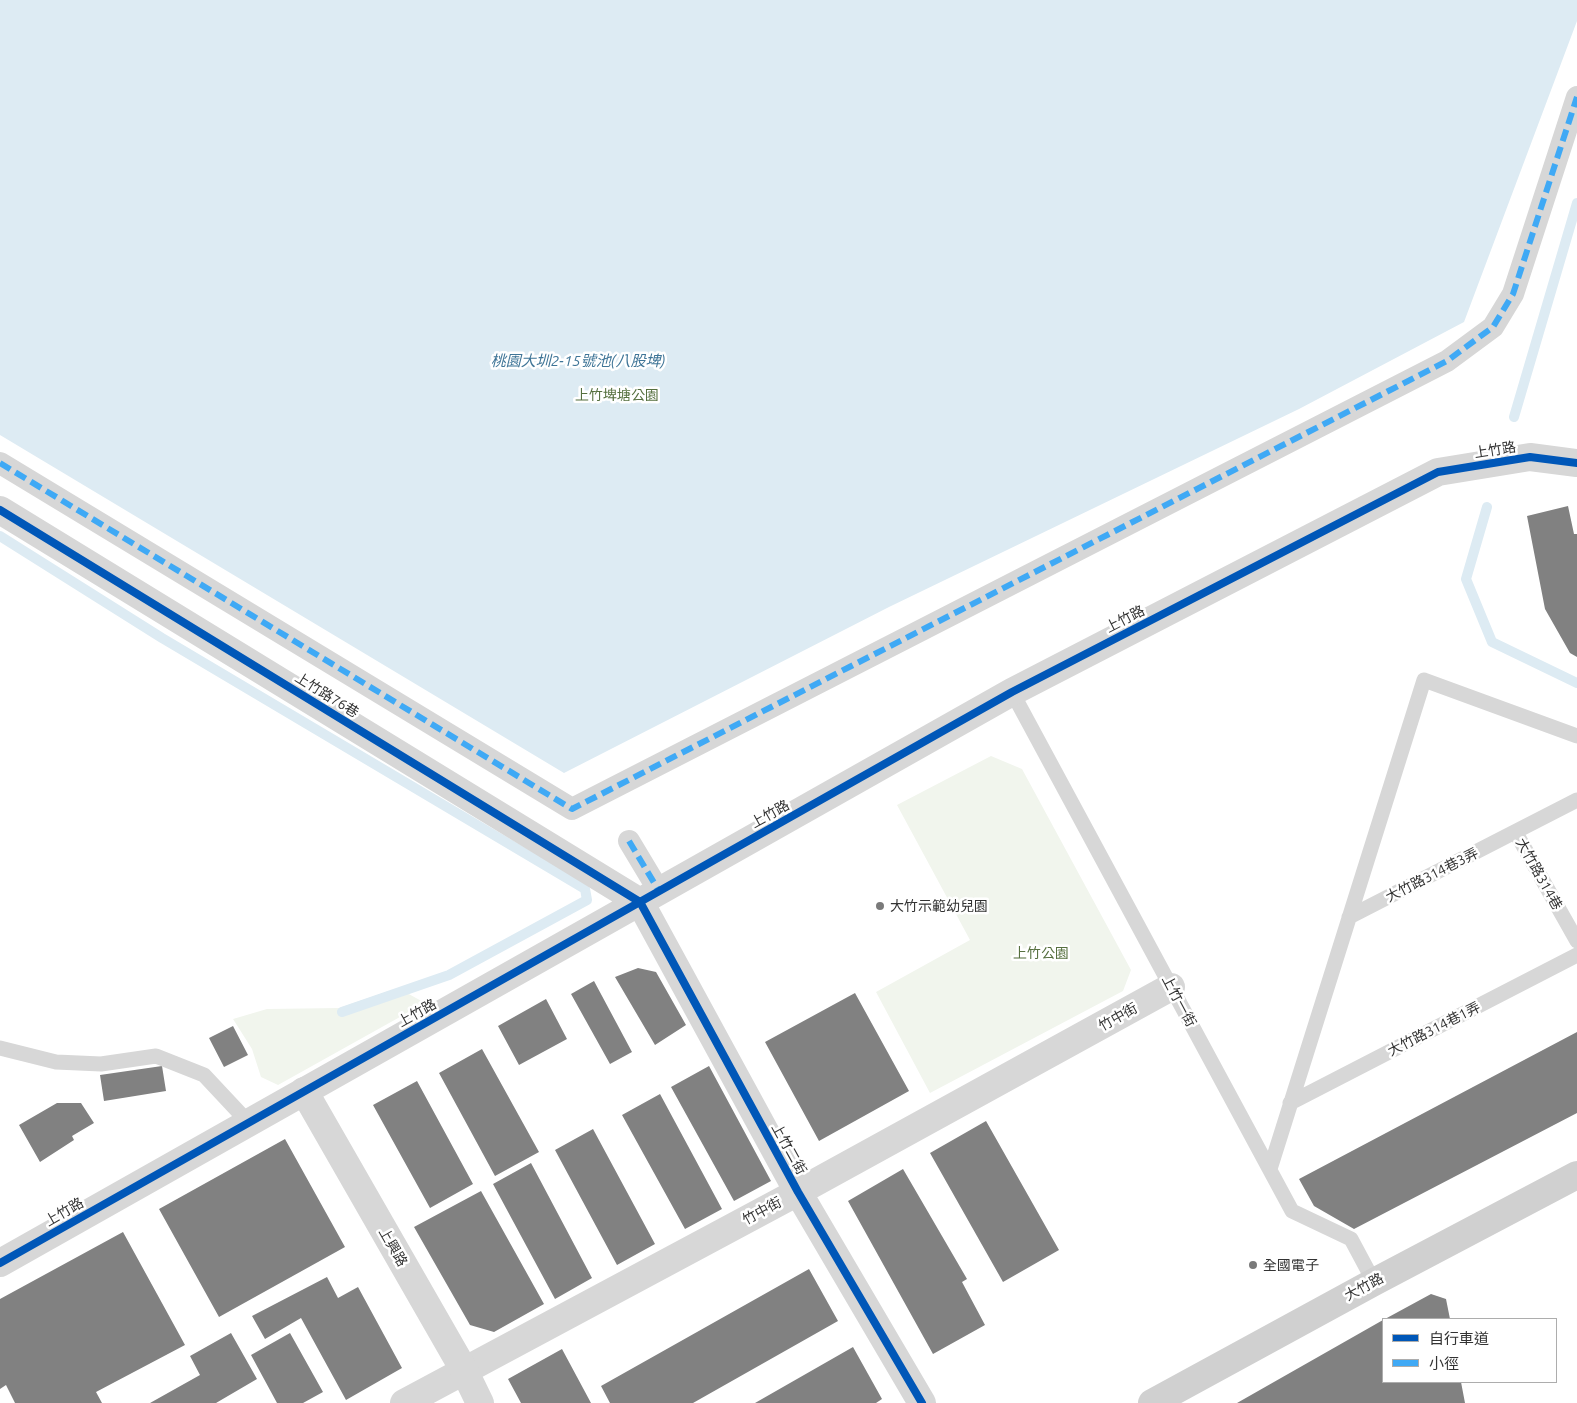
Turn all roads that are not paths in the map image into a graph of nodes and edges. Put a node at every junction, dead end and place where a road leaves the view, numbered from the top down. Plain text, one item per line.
1 (1577, 97) edge
2 (0, 463) edge
3 (1577, 463) edge
4 (0, 510) edge
5 (1012, 692) junction
6 (1577, 736) edge
7 (1577, 800) edge
8 (1516, 833) junction
9 (630, 841) dead end
10 (650, 896) junction
11 (1349, 917) junction
12 (1577, 941) edge
13 (1577, 955) edge
14 (1171, 987) junction
15 (0, 1048) edge
16 (304, 1091) junction
17 (1290, 1103) junction
18 (248, 1122) junction
19 (1270, 1169) junction
20 (1577, 1175) edge
21 (798, 1192) junction
22 (0, 1262) edge
23 (1374, 1282) junction
24 (464, 1370) junction
25 (404, 1403) edge
26 (480, 1403) edge
27 (922, 1403) edge
28 (1152, 1403) edge

1 - 2 street
3 - 5 street, 上竹路
4 - 10 street, 上竹路76巷
5 - 10 street, 上竹路
5 - 14 lane, 上竹一街
6 - 11 lane
7 - 8 lane, 大竹路314巷3弄
8 - 11 lane, 大竹路314巷3弄
8 - 12 lane, 大竹路314巷
9 - 10 street
10 - 16 street, 上竹路
10 - 21 street, 上竹二街
11 - 17 lane
13 - 17 lane, 大竹路314巷1弄
14 - 19 lane, 上竹一街
14 - 21 street, 竹中街
15 - 18 lane
16 - 18 street, 上竹路
16 - 24 street, 上興路
17 - 19 lane
18 - 22 street, 上竹路
19 - 23 lane, 上竹一街
20 - 23 main road, 大竹路
21 - 24 street, 竹中街
21 - 27 street, 上竹二街
23 - 28 main road, 大竹路
24 - 25 street, 竹中街
24 - 26 street, 上興路

